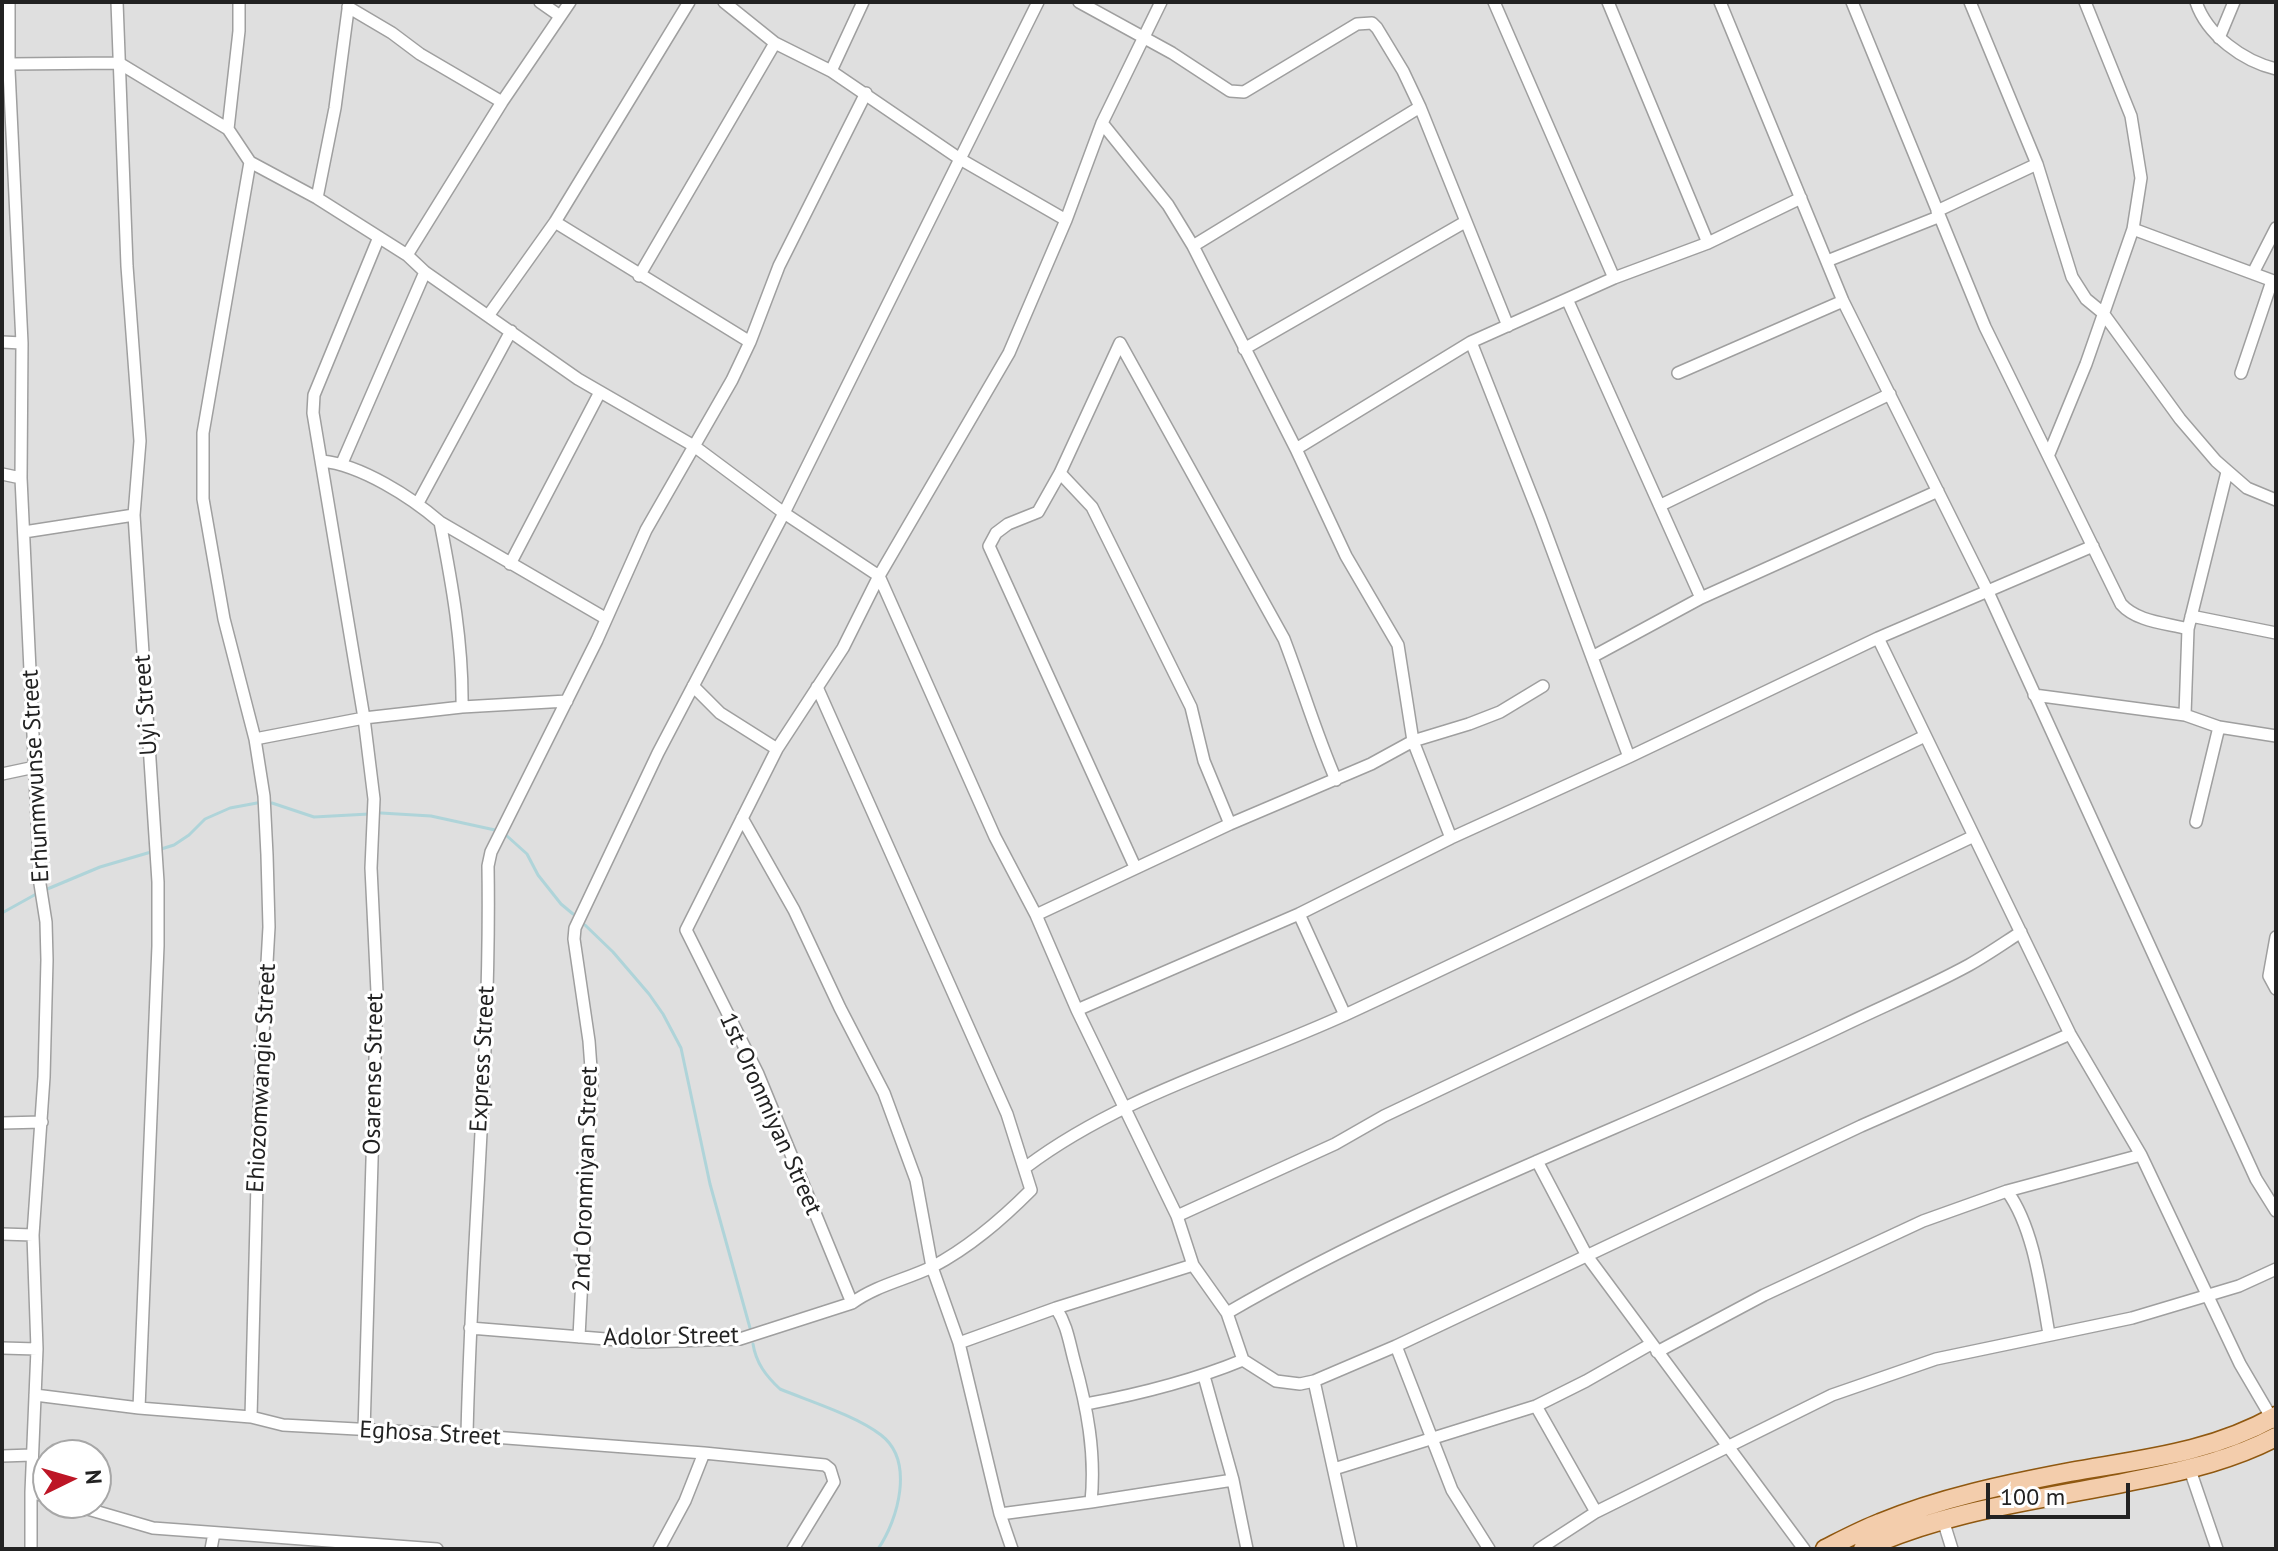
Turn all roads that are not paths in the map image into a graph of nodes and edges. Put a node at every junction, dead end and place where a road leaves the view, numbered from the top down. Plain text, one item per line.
1 (9, 2) edge
2 (117, 2) edge
3 (239, 2) edge
4 (540, 2) edge
5 (570, 2) edge
6 (689, 2) edge
7 (724, 2) edge
8 (863, 2) edge
9 (1038, 2) edge
10 (1079, 2) edge
11 (1161, 2) edge
12 (1494, 2) edge
13 (1608, 2) edge
14 (1720, 2) edge
15 (1852, 2) edge
16 (1970, 2) edge
17 (2085, 2) edge
18 (2196, 2) edge
19 (2217, 2) edge
20 (2233, 3) edge
21 (348, 4) edge
22 (740, 6) edge
23 (560, 16) junction
24 (2219, 38) junction
25 (1143, 39) junction
26 (775, 43) junction
27 (119, 63) junction
28 (7, 68) edge
29 (2276, 69) edge
30 (831, 71) junction
31 (866, 93) junction
32 (502, 102) junction
33 (1420, 107) junction
34 (1102, 123) junction
35 (228, 129) junction
36 (960, 159) junction
37 (250, 162) junction
38 (2037, 164) junction
39 (317, 198) junction
40 (1801, 198) junction
41 (1938, 214) junction
42 (1066, 220) junction
43 (555, 222) junction
44 (1465, 222) junction
45 (2276, 228) edge
46 (2133, 229) junction
47 (379, 237) junction
48 (1708, 243) junction
49 (1193, 246) junction
50 (407, 255) junction
51 (1827, 261) junction
52 (425, 272) junction
53 (2253, 273) junction
54 (639, 276) junction
55 (1614, 278) junction
56 (2274, 282) edge
57 (1567, 299) junction
58 (1843, 301) junction
59 (2103, 313) junction
60 (488, 316) junction
61 (1508, 326) junction
62 (511, 331) junction
63 (2, 342) edge
64 (750, 342) junction
65 (1471, 342) junction
66 (22, 343) junction
67 (1244, 349) junction
68 (1678, 373) dead end
69 (2241, 373) dead end
70 (600, 392) junction
71 (1890, 394) junction
72 (694, 446) junction
73 (1296, 449) junction
74 (2049, 454) junction
75 (322, 461) junction
76 (342, 463) junction
77 (2227, 472) junction
78 (1060, 473) junction
79 (2, 474) edge
80 (21, 478) junction
81 (1938, 491) junction
82 (2276, 500) edge
83 (418, 503) junction
84 (1661, 505) junction
85 (784, 513) junction
86 (134, 515) junction
87 (440, 522) junction
88 (24, 532) junction
89 (2093, 546) junction
90 (510, 564) junction
91 (879, 576) junction
92 (1988, 592) junction
93 (1701, 598) junction
94 (2191, 616) junction
95 (605, 618) junction
96 (2188, 629) junction
97 (2276, 633) edge
98 (1878, 638) junction
99 (1592, 657) junction
100 (693, 686) junction
101 (1543, 686) dead end
102 (817, 687) junction
103 (2034, 695) junction
104 (567, 701) junction
105 (462, 707) junction
106 (2185, 715) junction
107 (364, 718) junction
108 (2219, 727) junction
109 (1925, 736) junction
110 (2276, 736) edge
111 (255, 739) junction
112 (1413, 741) junction
113 (777, 749) junction
114 (1629, 757) junction
115 (35, 767) junction
116 (2, 774) edge
117 (1336, 780) junction
118 (742, 818) junction
119 (2196, 822) dead end
120 (1230, 824) junction
121 (1974, 836) junction
122 (1451, 838) junction
123 (1135, 867) junction
124 (1299, 914) junction
125 (1036, 915) junction
126 (2021, 932) junction
127 (2276, 937) edge
128 (2276, 989) edge
129 (1077, 1010) junction
130 (1345, 1015) junction
131 (2070, 1034) junction
132 (1124, 1108) junction
133 (42, 1122) junction
134 (2, 1123) edge
135 (2141, 1155) junction
136 (1537, 1161) junction
137 (1026, 1167) junction
138 (2007, 1191) junction
139 (2276, 1211) edge
140 (1177, 1216) junction
141 (2, 1234) edge
142 (33, 1235) junction
143 (1587, 1256) junction
144 (1193, 1265) junction
145 (932, 1267) junction
146 (2276, 1269) edge
147 (2206, 1296) junction
148 (852, 1303) junction
149 (1056, 1308) junction
150 (1227, 1313) junction
151 (470, 1328) junction
152 (2049, 1334) junction
153 (579, 1337) junction
154 (959, 1343) junction
155 (1396, 1346) junction
156 (2, 1348) edge
157 (1654, 1348) junction
158 (37, 1349) junction
159 (1243, 1360) junction
160 (1204, 1376) junction
161 (1314, 1381) junction
162 (35, 1395) junction
163 (1086, 1404) junction
164 (1536, 1406) junction
165 (139, 1408) junction
166 (251, 1417) junction
167 (2275, 1424) edge
168 (364, 1431) junction
169 (467, 1435) junction
170 (33, 1439) edge
171 (1432, 1439) junction
172 (1727, 1446) junction
173 (704, 1453) junction
174 (32, 1455) joint
175 (2, 1456) edge
176 (1334, 1469) junction
177 (2190, 1470) junction
178 (1233, 1480) junction
179 (31, 1492) joint
180 (1091, 1502) junction
181 (1596, 1512) junction
182 (1000, 1514) junction
183 (112, 1516) edge
184 (1943, 1520) junction
185 (214, 1533) junction
186 (319, 1545) edge
187 (31, 1549) edge
188 (211, 1549) edge
189 (430, 1549) edge
190 (437, 1549) edge
191 (659, 1549) edge
192 (793, 1549) edge
193 (1012, 1549) edge
194 (1247, 1549) edge
195 (1351, 1549) edge
196 (1489, 1549) edge
197 (1539, 1549) edge
198 (1804, 1549) edge
199 (1825, 1549) edge
200 (1863, 1549) edge
201 (1952, 1549) edge
202 (2217, 1549) edge

1 - 28 street, Erhunmwunse Street
2 - 27 street, Uyi Street
3 - 35 street
4 - 23 street
5 - 23 street
6 - 43 street
7 - 22 street
8 - 30 street
9 - 36 street, 2nd Oronmiyan Street
10 - 25 street
11 - 25 street
12 - 55 street
13 - 48 street
14 - 40 street
15 - 41 street
16 - 38 street
17 - 46 street
18 - 24 street
19 - 20 street
20 - 24 street
21 - 32 street
21 - 39 street
22 - 26 street
23 - 32 street
24 - 29 street
25 - 33 street
25 - 34 street
26 - 30 street
26 - 54 street
27 - 28 street
27 - 35 street
27 - 86 street, Uyi Street
28 - 66 street, Erhunmwunse Street
30 - 31 street
31 - 36 street
31 - 64 street, Express Street
32 - 50 street
33 - 44 street
33 - 49 street
34 - 42 street
34 - 49 street
35 - 37 street
36 - 42 street
36 - 85 street, 2nd Oronmiyan Street
37 - 39 street
37 - 111 street, Ehiozomwangie Street
38 - 41 street
38 - 59 street
39 - 47 street
40 - 48 street
40 - 51 street
41 - 51 street
41 - 74 street
42 - 91 street
43 - 54 street
43 - 60 street
44 - 61 street
44 - 67 street
45 - 53 street
46 - 53 street
46 - 59 street
47 - 50 street
47 - 75 street, Osarense Street
48 - 55 street
49 - 67 street
50 - 52 street
51 - 58 street
52 - 60 street
52 - 76 street
53 - 56 street
54 - 64 street
55 - 57 street
56 - 69 street
57 - 61 street
57 - 84 street
58 - 68 street
58 - 71 street
59 - 74 street
59 - 77 street
60 - 62 street
61 - 65 street
62 - 70 street
62 - 83 street
63 - 66 street
64 - 72 street, Express Street
65 - 73 street
65 - 99 street
66 - 80 street, Erhunmwunse Street
67 - 73 street
70 - 72 street
70 - 90 street
71 - 81 street
71 - 84 street
72 - 85 street
72 - 95 street, Express Street
73 - 112 street
74 - 89 street
75 - 76 street
75 - 107 street, Osarense Street
76 - 83 street
77 - 82 street
77 - 94 street
78 - 117 street
78 - 120 street
78 - 123 street
79 - 80 street
80 - 88 street, Erhunmwunse Street
81 - 92 street
81 - 93 street
83 - 87 street
84 - 93 street
85 - 91 street
85 - 100 street, 2nd Oronmiyan Street
86 - 88 street
86 - 165 street, Uyi Street
87 - 90 street
87 - 105 street
88 - 115 street, Erhunmwunse Street
89 - 92 street
89 - 96 street
90 - 95 street
91 - 102 street
91 - 125 street
92 - 98 street
92 - 103 street
93 - 99 street
94 - 96 street
94 - 97 street
95 - 104 street, Express Street
96 - 106 street
98 - 109 street
98 - 114 street
99 - 114 street
100 - 113 street
100 - 153 street, 2nd Oronmiyan Street
101 - 112 street
102 - 113 street
102 - 137 street
103 - 106 street
103 - 139 street
104 - 105 street
104 - 151 street, Express Street
105 - 107 street
106 - 108 street
107 - 111 street
107 - 168 street, Osarense Street
108 - 110 street
108 - 119 street
109 - 121 street
109 - 130 street
111 - 166 street, Ehiozomwangie Street
112 - 117 street
112 - 122 street
113 - 118 street
114 - 122 street
115 - 116 street
115 - 133 street, Erhunmwunse Street
117 - 120 street
118 - 145 street
118 - 148 street, 1st Oronmiyan Street
120 - 123 street
121 - 126 street
121 - 140 street
122 - 124 street
123 - 125 street
124 - 129 street
124 - 130 street
125 - 129 street
126 - 131 street
126 - 136 street
127 - 128 street
129 - 132 street
130 - 132 street
131 - 135 street
131 - 143 street
132 - 137 street
132 - 140 street
133 - 134 street
133 - 142 street, Erhunmwunse Street
135 - 138 street
135 - 147 street
136 - 143 street
136 - 150 street
137 - 145 street, Adolor Street
138 - 152 street
138 - 157 street
140 - 144 street
141 - 142 street
142 - 158 street, Erhunmwunse Street
143 - 155 street
143 - 157 street
144 - 149 street
144 - 150 street
145 - 148 street, Adolor Street
145 - 154 street
146 - 147 street
147 - 152 street
147 - 167 street
148 - 153 street, Adolor Street
149 - 154 street
149 - 163 street
150 - 159 street
151 - 153 street, Adolor Street
151 - 169 street, Express Street
152 - 172 street
154 - 182 street
155 - 161 street
155 - 171 street
156 - 158 street
157 - 164 street
157 - 172 street
158 - 162 street, Erhunmwunse Street
159 - 160 street
159 - 161 street
160 - 163 street
160 - 178 street
161 - 176 street
162 - 165 street, Eghosa Street
162 - 170 street, Erhunmwunse Street
163 - 180 street
164 - 171 street
164 - 181 street
165 - 166 street, Eghosa Street
166 - 168 street, Eghosa Street
167 - 177 main road
167 - 199 main road
168 - 169 street, Eghosa Street
169 - 173 street, Eghosa Street
171 - 176 street
171 - 196 street
172 - 181 street
172 - 198 street
173 - 191 street
173 - 192 street, Eghosa Street
174 - 175 street
174 - 179 street, Erhunmwunse Street
176 - 195 street
177 - 184 main road
177 - 202 street
178 - 180 street
178 - 194 street
179 - 187 street, Erhunmwunse Street
180 - 182 street
181 - 197 street
182 - 193 street
183 - 185 street
184 - 200 main road
184 - 201 street
185 - 186 street
185 - 188 street
186 - 189 street
189 - 190 street

